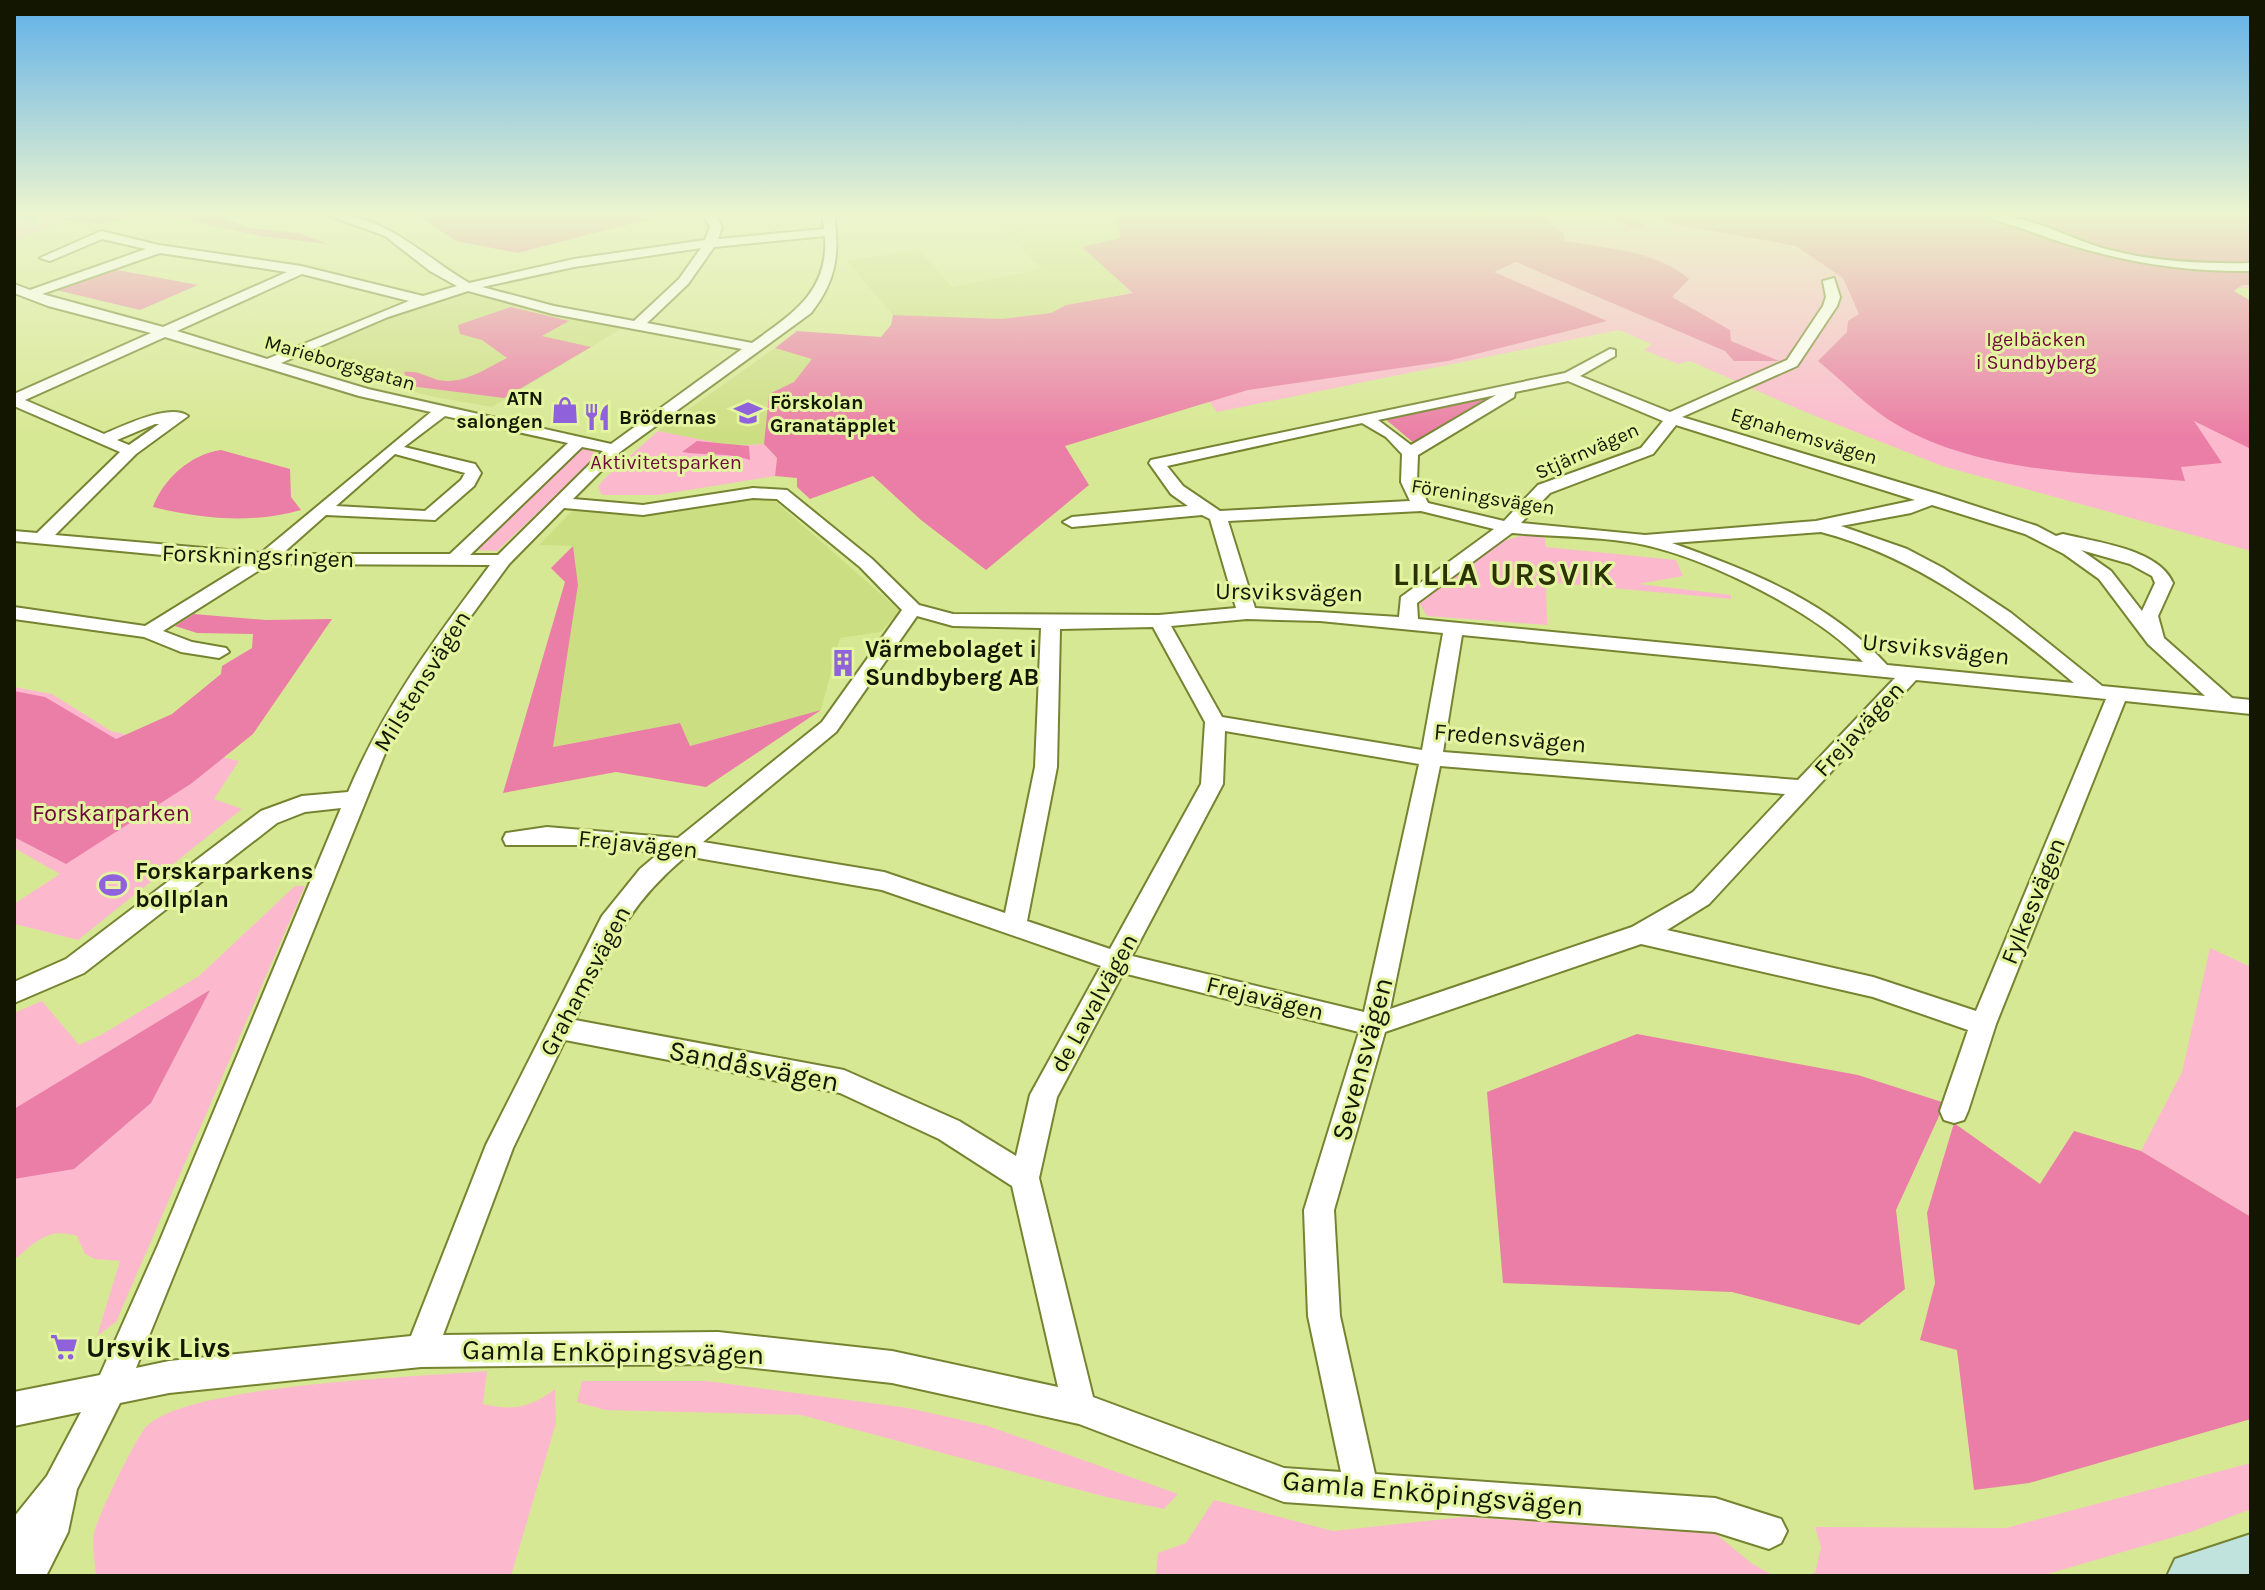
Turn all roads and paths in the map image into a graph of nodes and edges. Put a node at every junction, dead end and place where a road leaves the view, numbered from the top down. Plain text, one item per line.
1 (17, 289) edge
2 (45, 289) edge
3 (259, 289) edge
4 (378, 289) edge
5 (459, 289) edge
6 (475, 289) edge
7 (673, 289) edge
8 (822, 289) edge
9 (1831, 289) edge
10 (31, 294) junction
11 (422, 300) junction
12 (636, 326) junction
13 (165, 332) junction
14 (757, 348) junction
15 (1610, 353) dead end
16 (266, 364) junction
17 (1569, 376) junction
18 (1527, 384) junction
19 (14, 400) edge
20 (442, 411) junction
21 (1364, 418) junction
22 (1670, 418) junction
23 (105, 439) junction
24 (579, 441) junction
25 (392, 449) junction
26 (614, 449) junction
27 (130, 451) junction
28 (1410, 453) junction
29 (1932, 498) junction
30 (562, 503) junction
31 (1421, 506) junction
32 (321, 510) junction
33 (1211, 513) junction
34 (1072, 522) dead end
35 (1816, 526) junction
36 (1508, 527) junction
37 (2031, 530) junction
38 (14, 536) edge
39 (42, 538) junction
40 (1645, 540) junction
41 (265, 559) junction
42 (455, 559) junction
43 (503, 560) junction
44 (912, 609) junction
45 (14, 613) edge
46 (1247, 613) junction
47 (1159, 621) junction
48 (1409, 621) junction
49 (1051, 623) junction
50 (1454, 626) junction
51 (148, 632) junction
52 (2155, 640) junction
53 (219, 652) dead end
54 (1881, 670) junction
55 (1911, 673) junction
56 (2107, 693) junction
57 (2227, 705) junction
58 (2251, 707) edge
59 (1215, 722) junction
60 (1431, 759) junction
61 (1803, 788) junction
62 (355, 799) junction
63 (514, 839) dead end
64 (682, 847) junction
65 (1014, 927) junction
66 (1641, 934) junction
67 (1117, 962) junction
68 (14, 993) edge
69 (1983, 1024) junction
70 (1374, 1025) junction
71 (558, 1028) junction
72 (1954, 1111) dead end
73 (1025, 1178) junction
74 (421, 1351) junction
75 (110, 1389) junction
76 (1079, 1408) junction
77 (14, 1409) edge
78 (61, 1485) junction
79 (1362, 1491) junction
80 (1769, 1531) dead end
81 (50, 1532) junction
82 (14, 1545) edge
83 (2251, 1558) edge
84 (26, 1576) edge
85 (44, 1576) edge
86 (2192, 1576) edge

1 - 10 street, Marieborgsgatan
2 - 10 street
3 - 13 street
4 - 11 street
5 - 11 street
6 - 12 street
7 - 12 street
8 - 14 street, Milstensvägen
9 - 22 street, Stjärnvägen
10 - 13 street, Marieborgsgatan
11 - 16 street
12 - 14 street
13 - 16 street, Marieborgsgatan
13 - 19 street
14 - 26 street, Milstensvägen
15 - 17 street
16 - 20 street, Marieborgsgatan
17 - 18 street
17 - 22 street, Egnahemsvägen
18 - 21 street
18 - 28 street
19 - 23 street
20 - 24 street, Marieborgsgatan
20 - 25 street
21 - 28 street
21 - 33 street
22 - 29 street, Egnahemsvägen
22 - 36 street, Stjärnvägen
23 - 27 street
23 - 27 street
24 - 26 street, Marieborgsgatan
24 - 42 street
25 - 32 street
25 - 32 street
26 - 30 street, Milstensvägen
27 - 39 street
28 - 31 street
29 - 35 street, Föreningsvägen
29 - 37 street, Egnahemsvägen
30 - 43 street, Milstensvägen
30 - 44 street, Ursviksvägen
31 - 33 street, Föreningsvägen
31 - 36 street, Föreningsvägen
32 - 41 street
33 - 34 street, Föreningsvägen
33 - 46 street
35 - 40 street, Föreningsvägen
35 - 56 street
36 - 40 street, Föreningsvägen
36 - 48 street, Stjärnvägen
37 - 52 street, Egnahemsvägen
37 - 52 street, Egnahemsvägen
38 - 39 street, Forskningsringen
39 - 41 street, Forskningsringen
40 - 54 street
41 - 42 street, Forskningsringen
41 - 51 street
42 - 43 street, Forskningsringen
43 - 62 street, Milstensvägen
44 - 49 street, Ursviksvägen
44 - 64 street, Grahamsvägen
45 - 51 street
46 - 47 street, Ursviksvägen
46 - 48 street, Ursviksvägen
47 - 49 street, Ursviksvägen
47 - 59 street
48 - 50 street, Ursviksvägen
49 - 65 street
50 - 54 street, Ursviksvägen
50 - 60 street, Sevensvägen
51 - 53 street
52 - 57 street, Egnahemsvägen
54 - 55 street, Ursviksvägen
55 - 56 street, Ursviksvägen
55 - 61 street, Frejavägen
56 - 57 street, Ursviksvägen
56 - 69 street, Fylkesvägen
57 - 58 street, Ursviksvägen
59 - 60 street, Fredensvägen
59 - 67 street, de Lavalvägen
60 - 61 street, Fredensvägen
60 - 70 street, Sevensvägen
61 - 66 street, Frejavägen
62 - 68 street
62 - 75 street, Milstensvägen
63 - 64 street, Frejavägen
64 - 65 street, Frejavägen
64 - 71 street, Grahamsvägen
65 - 67 street, Frejavägen
66 - 69 street
66 - 70 street, Frejavägen
67 - 70 street, Frejavägen
67 - 73 street, de Lavalvägen
69 - 72 street, Fylkesvägen
70 - 79 street, Sevensvägen
71 - 73 street, Sandåsvägen
71 - 74 street, Grahamsvägen
73 - 76 street, de Lavalvägen
74 - 75 street, Gamla Enköpingsvägen
74 - 76 street, Gamla Enköpingsvägen
75 - 77 street, Gamla Enköpingsvägen
75 - 78 street, Milstensvägen
76 - 79 street, Gamla Enköpingsvägen
78 - 81 street, Milstensvägen
78 - 82 street, Milstensvägen
79 - 80 street, Gamla Enköpingsvägen
81 - 84 street, Milstensvägen
81 - 85 street
83 - 86 main road

